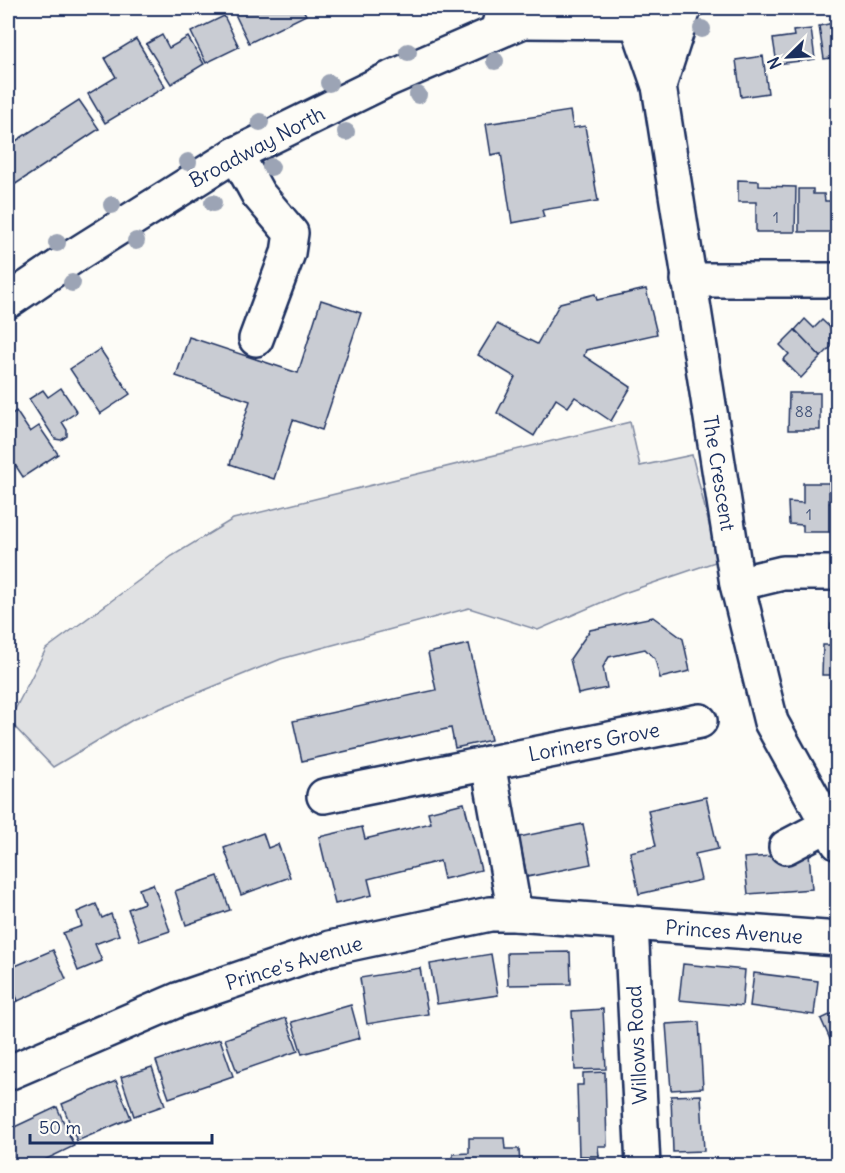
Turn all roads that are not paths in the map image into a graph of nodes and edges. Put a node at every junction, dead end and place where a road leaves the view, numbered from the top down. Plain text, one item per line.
1 (684, 8) edge
2 (517, 17) edge
3 (628, 18) edge
4 (659, 86) junction
5 (236, 154) junction
6 (688, 280) junction
7 (837, 280) edge
8 (8, 301) edge
9 (256, 339) dead end
10 (837, 573) edge
11 (737, 584) junction
12 (700, 721) dead end
13 (488, 763) junction
14 (324, 796) dead end
15 (833, 834) edge
16 (786, 847) dead end
17 (515, 914) junction
18 (631, 924) junction
19 (837, 939) edge
20 (8, 1073) edge
21 (643, 1166) edge

1 - 3 main road, Broadway North
1 - 4 main road, The Crescent
2 - 3 main road, Broadway North
2 - 5 main road, Broadway North
3 - 4 main road, The Crescent
4 - 6 main road, The Crescent
5 - 8 main road, Broadway North
5 - 9 main road
6 - 7 main road
6 - 11 main road, The Crescent
10 - 11 main road
11 - 15 main road, The Crescent
12 - 13 main road, Loriners Grove
13 - 14 main road, Loriners Grove
13 - 17 main road
15 - 16 main road
17 - 18 main road, Prince's Avenue
17 - 20 main road, Prince's Avenue
18 - 19 main road, Princes Avenue
18 - 21 main road, Willows Road

